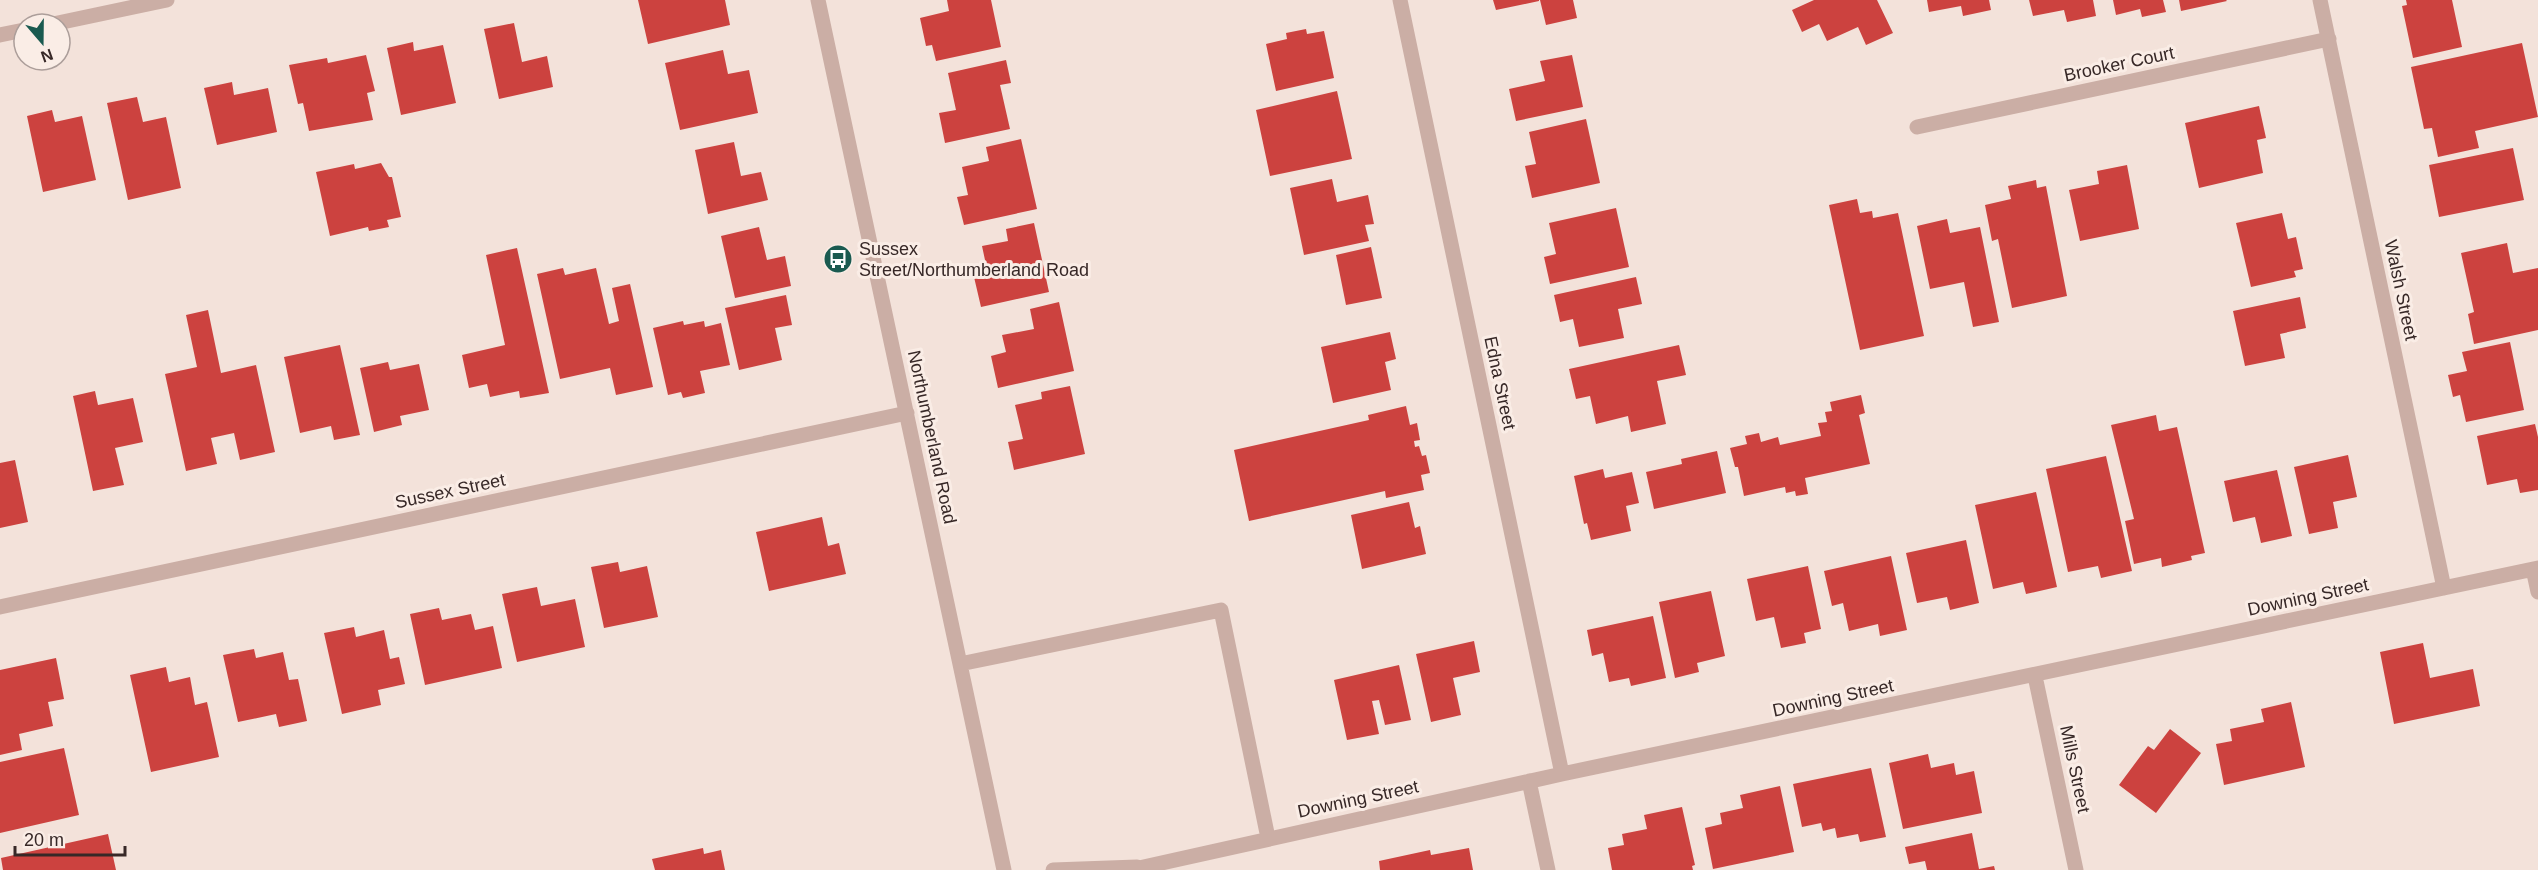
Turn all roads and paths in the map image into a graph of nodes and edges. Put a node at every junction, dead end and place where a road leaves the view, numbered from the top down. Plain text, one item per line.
1 (167, 0) edge
2 (1400, 0) edge
3 (2320, 0) edge
4 (821, 4) edge
5 (72, 20) edge
6 (2328, 39) junction
7 (1917, 127) dead end
8 (907, 414) junction
9 (2536, 569) edge
10 (2444, 588) junction
11 (2538, 592) edge
12 (0, 607) edge
13 (960, 664) junction
14 (2035, 676) junction
15 (1562, 774) junction
16 (1529, 781) junction
17 (1268, 838) junction
18 (1133, 869) edge
19 (1004, 870) edge
20 (1053, 870) edge
21 (1548, 870) edge
22 (2076, 870) edge

1 - 5 street
2 - 15 street, Edna Street
3 - 6 street, Walsh Street
4 - 8 street, Northumberland Road
6 - 7 street, Brooker Court
6 - 10 street, Walsh Street
8 - 12 street, Sussex Street
8 - 13 street, Northumberland Road
9 - 10 street, Downing Street
9 - 11 street
10 - 14 street, Downing Street
13 - 17 street
13 - 19 street, Northumberland Road
14 - 15 street, Downing Street
14 - 22 street, Mills Street
15 - 16 street, Downing Street
16 - 17 street, Downing Street
16 - 21 street
17 - 18 street, Downing Street
18 - 20 street, Downing Street

